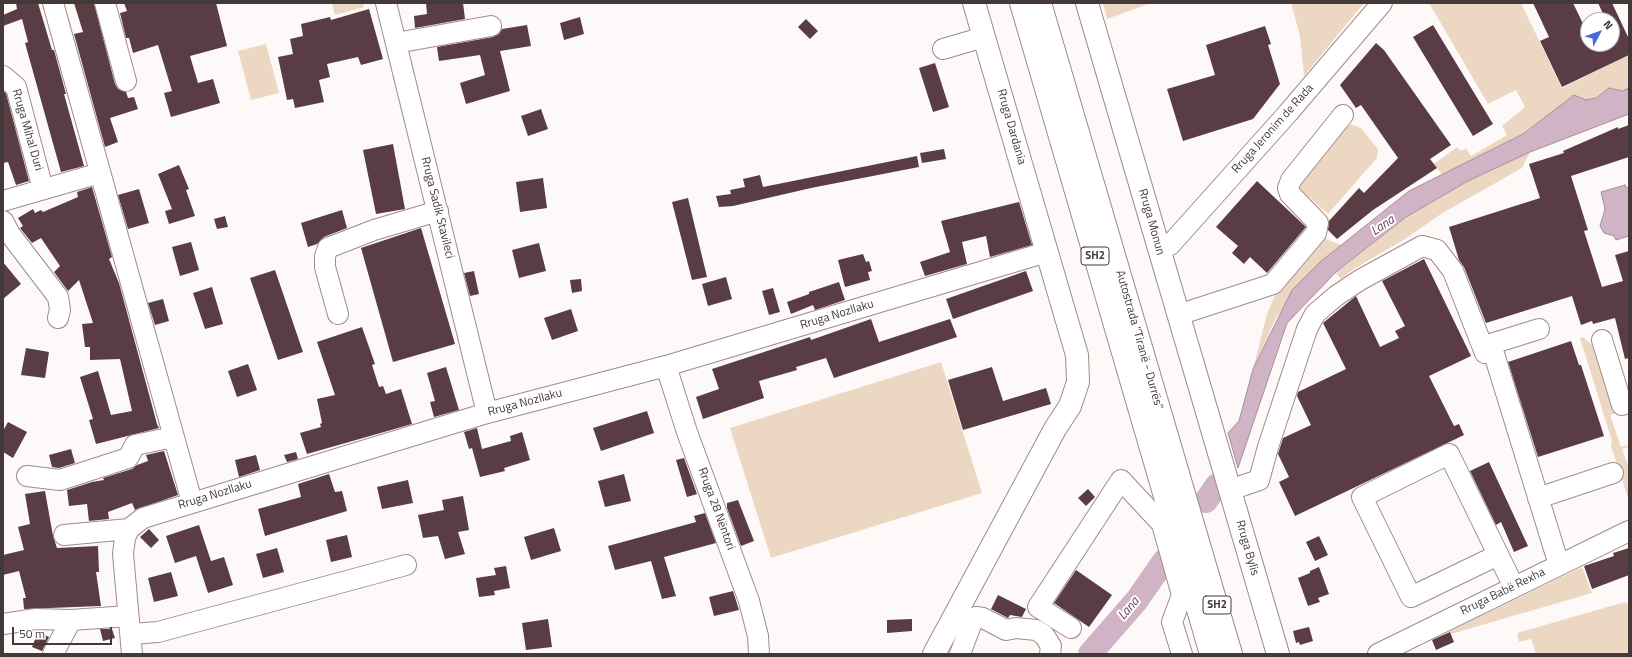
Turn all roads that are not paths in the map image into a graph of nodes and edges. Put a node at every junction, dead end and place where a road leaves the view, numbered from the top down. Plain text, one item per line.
1 (53, 3) edge
2 (104, 3) edge
3 (386, 3) edge
4 (974, 3) edge
5 (1021, 3) edge
6 (1040, 3) edge
7 (1087, 3) edge
8 (1377, 5) edge
9 (491, 26) dead end
10 (984, 37) junction
11 (396, 43) junction
12 (943, 49) dead end
13 (3, 76) edge
14 (126, 80) dead end
15 (1343, 115) dead end
16 (100, 173) junction
17 (43, 189) junction
18 (3, 201) edge
19 (438, 211) junction
20 (3, 221) edge
21 (1159, 249) junction
22 (1047, 252) junction
23 (338, 314) dead end
24 (1178, 315) junction
25 (58, 318) dead end
26 (1539, 329) dead end
27 (1602, 340) dead end
28 (1485, 354) dead end
29 (666, 366) junction
30 (1629, 403) edge
31 (487, 413) junction
32 (173, 437) junction
33 (1216, 442) joint
34 (1613, 473) dead end
35 (27, 476) dead end
36 (1230, 490) junction
37 (1538, 498) junction
38 (192, 502) junction
39 (129, 529) junction
40 (1629, 531) edge
41 (64, 535) dead end
42 (1498, 555) junction
43 (406, 565) dead end
44 (1559, 565) junction
45 (1514, 587) junction
46 (1038, 607) junction
47 (71, 620) junction
48 (3, 624) edge
49 (130, 625) junction
50 (1071, 628) dead end
51 (1025, 629) junction
52 (53, 654) edge
53 (132, 654) edge
54 (759, 654) edge
55 (934, 654) edge
56 (960, 654) edge
57 (1050, 654) edge
58 (1182, 654) edge
59 (1212, 654) edge
60 (1231, 654) edge
61 (1278, 654) edge
62 (1378, 654) edge

1 - 16 street
2 - 14 street
3 - 11 street, Rruga Sadik Stavileci
4 - 10 main road, Rruga Dardania
5 - 59 main road, Autostrada "Tiranë - Durrës" / SH2
6 - 60 main road, Autostrada "Tiranë - Durrës" / SH2
7 - 21 main road, Rruga Monun
8 - 21 street, Rruga Jeronim de Rada
9 - 11 street
10 - 12 street
10 - 22 main road, Rruga Dardania
11 - 19 street, Rruga Sadik Stavileci
13 - 17 street, Rruga Mihal Duri
15 - 24 street
16 - 17 street
16 - 32 street
17 - 18 street
19 - 23 street
19 - 31 street, Rruga Sadik Stavileci
20 - 25 street
21 - 24 main road, Rruga Monun
22 - 29 street, Rruga Nozllaku
22 - 55 main road, Rruga Dardania
24 - 33 main road, Rruga Monun
26 - 37 street
27 - 30 street
28 - 36 street
29 - 31 street, Rruga Nozllaku
29 - 54 street, Rruga 28 Nëntori
31 - 38 street, Rruga Nozllaku
32 - 35 street
32 - 38 street
33 - 36 main road, Rruga Bylis
34 - 37 street
36 - 61 main road, Rruga Bylis
37 - 44 street
38 - 39 street, Rruga Nozllaku
39 - 41 street
39 - 49 street
40 - 44 street, Rruga Babë Rexha
42 - 42 street
42 - 45 street
43 - 49 street
44 - 45 street, Rruga Babë Rexha
45 - 62 street, Rruga Babë Rexha
46 - 50 street
46 - 51 street
46 - 58 street
47 - 48 street
47 - 49 street
47 - 52 street
49 - 53 street
51 - 56 street
51 - 57 street

